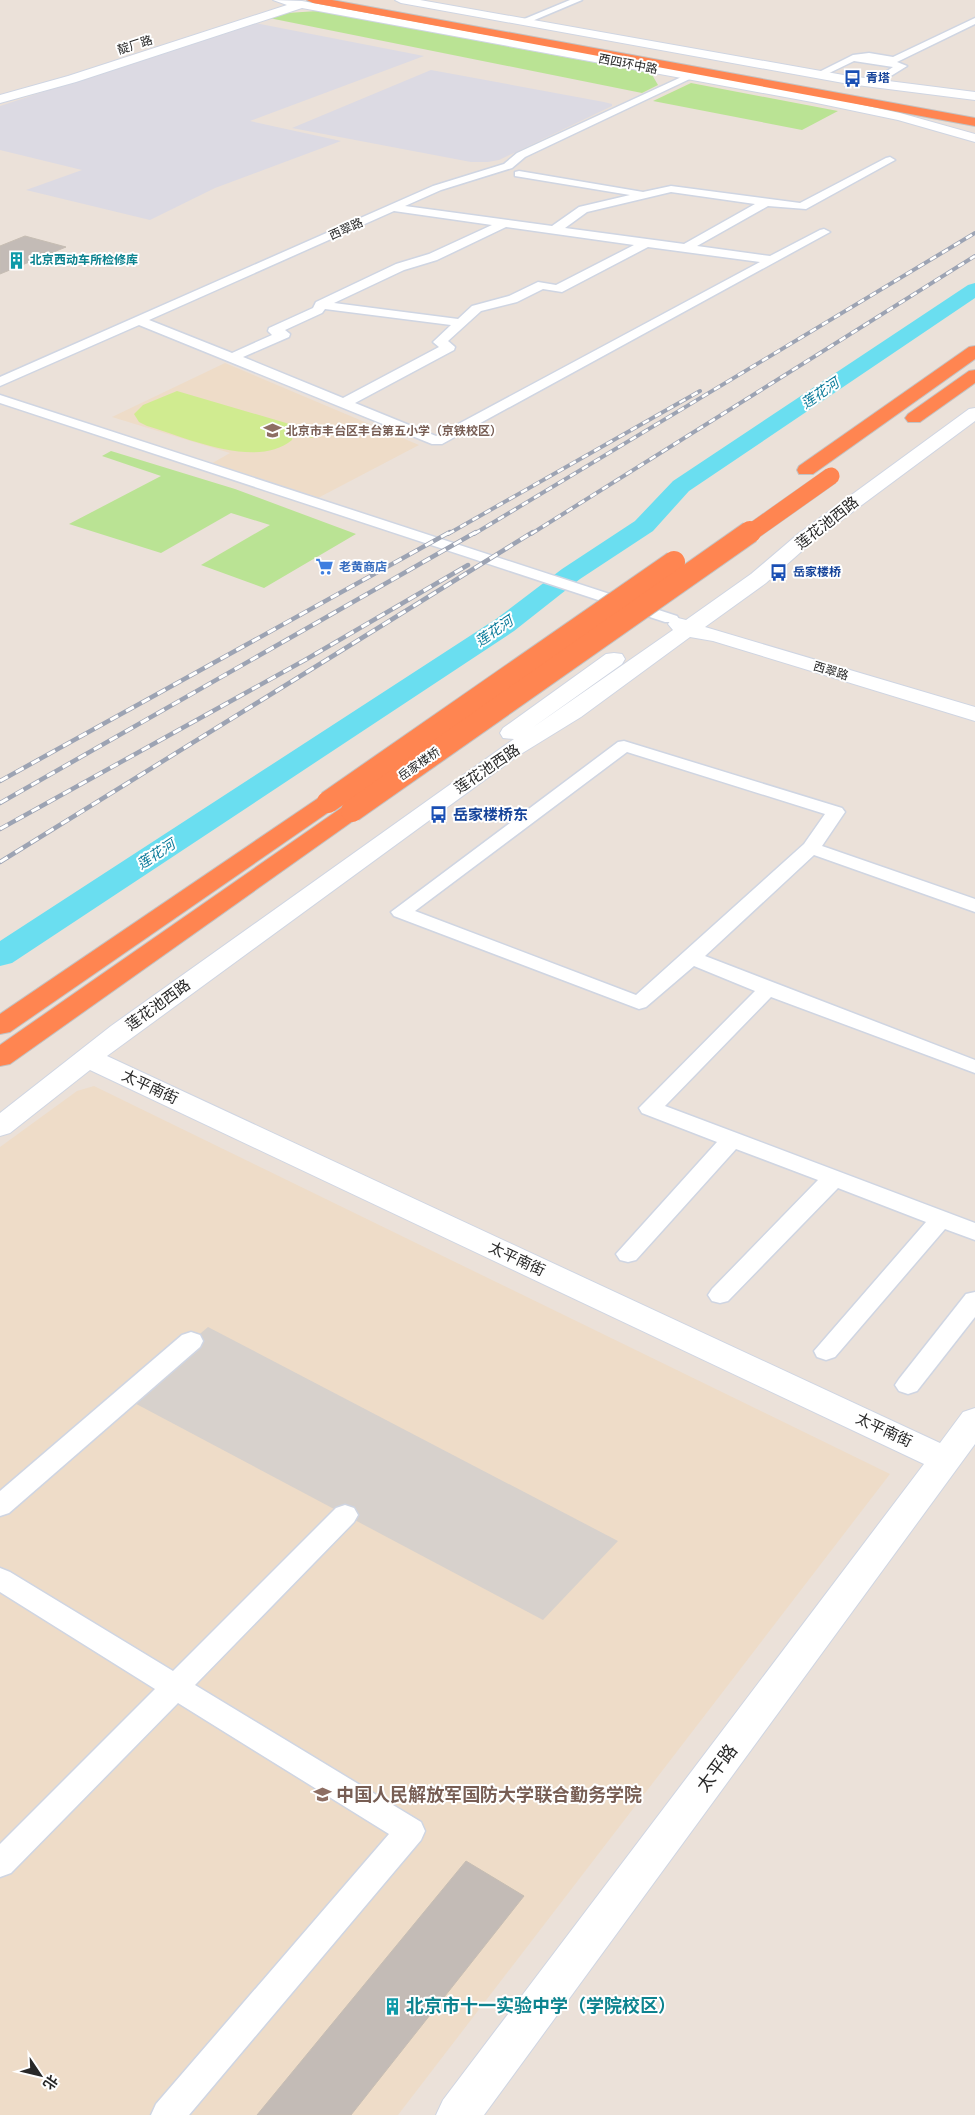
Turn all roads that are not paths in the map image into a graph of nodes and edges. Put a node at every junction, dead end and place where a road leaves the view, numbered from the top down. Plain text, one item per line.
1 (279, 0) edge
2 (347, 0) edge
3 (400, 0) edge
4 (578, 0) edge
5 (307, 2) edge
6 (975, 20) edge
7 (409, 23) junction
8 (516, 29) junction
9 (853, 58) junction
10 (64, 68) dead end
11 (814, 74) junction
12 (691, 76) junction
13 (768, 76) junction
14 (883, 77) dead end
15 (0, 92) edge
16 (856, 96) junction
17 (975, 96) edge
18 (0, 99) edge
19 (975, 106) edge
20 (975, 112) edge
21 (975, 122) edge
22 (944, 129) joint
23 (975, 135) edge
24 (890, 160) dead end
25 (519, 174) dead end
26 (648, 194) junction
27 (766, 202) junction
28 (394, 208) junction
29 (505, 223) junction
30 (555, 230) junction
31 (824, 232) dead end
32 (648, 242) junction
33 (686, 248) junction
34 (771, 260) junction
35 (320, 305) junction
36 (138, 321) junction
37 (461, 323) junction
38 (975, 351) edge
39 (233, 357) junction
40 (975, 375) edge
41 (0, 382) edge
42 (975, 384) edge
43 (0, 399) edge
44 (344, 403) junction
45 (975, 404) edge
46 (928, 408) junction
47 (975, 413) edge
48 (896, 430) dead end
49 (839, 470) dead end
50 (684, 624) junction
51 (975, 700) edge
52 (975, 714) edge
53 (811, 848) junction
54 (975, 906) edge
55 (691, 958) junction
56 (768, 989) junction
57 (0, 1026) edge
58 (0, 1058) edge
59 (88, 1058) junction
60 (975, 1068) edge
61 (0, 1104) edge
62 (0, 1128) edge
63 (732, 1139) junction
64 (834, 1178) junction
65 (940, 1219) junction
66 (975, 1232) edge
67 (628, 1254) dead end
68 (720, 1295) dead end
69 (975, 1300) edge
70 (191, 1341) dead end
71 (826, 1351) dead end
72 (908, 1385) dead end
73 (975, 1420) edge
74 (946, 1460) junction
75 (0, 1506) edge
76 (345, 1515) dead end
77 (0, 1579) edge
78 (177, 1687) junction
79 (0, 1864) edge
80 (168, 2115) edge
81 (458, 2115) edge

1 - 5 street, 西四环中路
2 - 8 highway, 西四环中路
3 - 8 street, 西四环中路
4 - 8 street
5 - 7 street, 西四环中路
5 - 8 highway, 西四环中路
5 - 18 street
6 - 9 street
7 - 8 highway
7 - 12 street, 西四环中路
8 - 11 street, 西四环中路
8 - 13 highway, 西四环中路
8 - 16 highway, 西四环中路
9 - 11 street
9 - 14 street
10 - 15 street
11 - 13 highway
11 - 17 street, 西四环中路
12 - 22 street, 西四环中路
12 - 28 street, 西翠路
13 - 16 highway, 西四环中路
16 - 19 highway
16 - 20 highway, 西四环中路
16 - 21 highway, 西四环中路
16 - 23 highway
22 - 23 highway
24 - 27 street
25 - 26 street
26 - 27 street
26 - 30 street
27 - 33 street
28 - 29 street
28 - 36 street, 西翠路
29 - 30 street
29 - 35 street
30 - 32 street
31 - 34 street
32 - 33 street
32 - 37 street
33 - 34 street
34 - 44 street
35 - 37 street
35 - 39 street
36 - 39 street
36 - 41 street, 西翠路
37 - 44 street
38 - 57 highway, 岳家楼桥, bridge
39 - 44 street
40 - 46 highway
42 - 46 highway
43 - 50 street
45 - 50 street, 莲花池西路
46 - 48 highway
47 - 50 street, 莲花池西路
49 - 58 highway, 岳家楼桥, bridge
50 - 51 street, 西翠路
50 - 52 street, 西翠路
50 - 59 street, 莲花池西路
50 - 61 street, 莲花池西路
53 - 54 street
53 - 55 street
53 - 55 street
55 - 56 street
56 - 60 street
56 - 63 street
59 - 62 street, 莲花池西路
59 - 74 street, 太平南街
63 - 64 street
63 - 67 street
64 - 65 street
64 - 68 street
65 - 66 street
65 - 71 street
69 - 72 street
70 - 75 street
73 - 74 street, 太平路
74 - 81 street, 太平路
76 - 78 street
77 - 78 street
78 - 79 street
78 - 80 street

